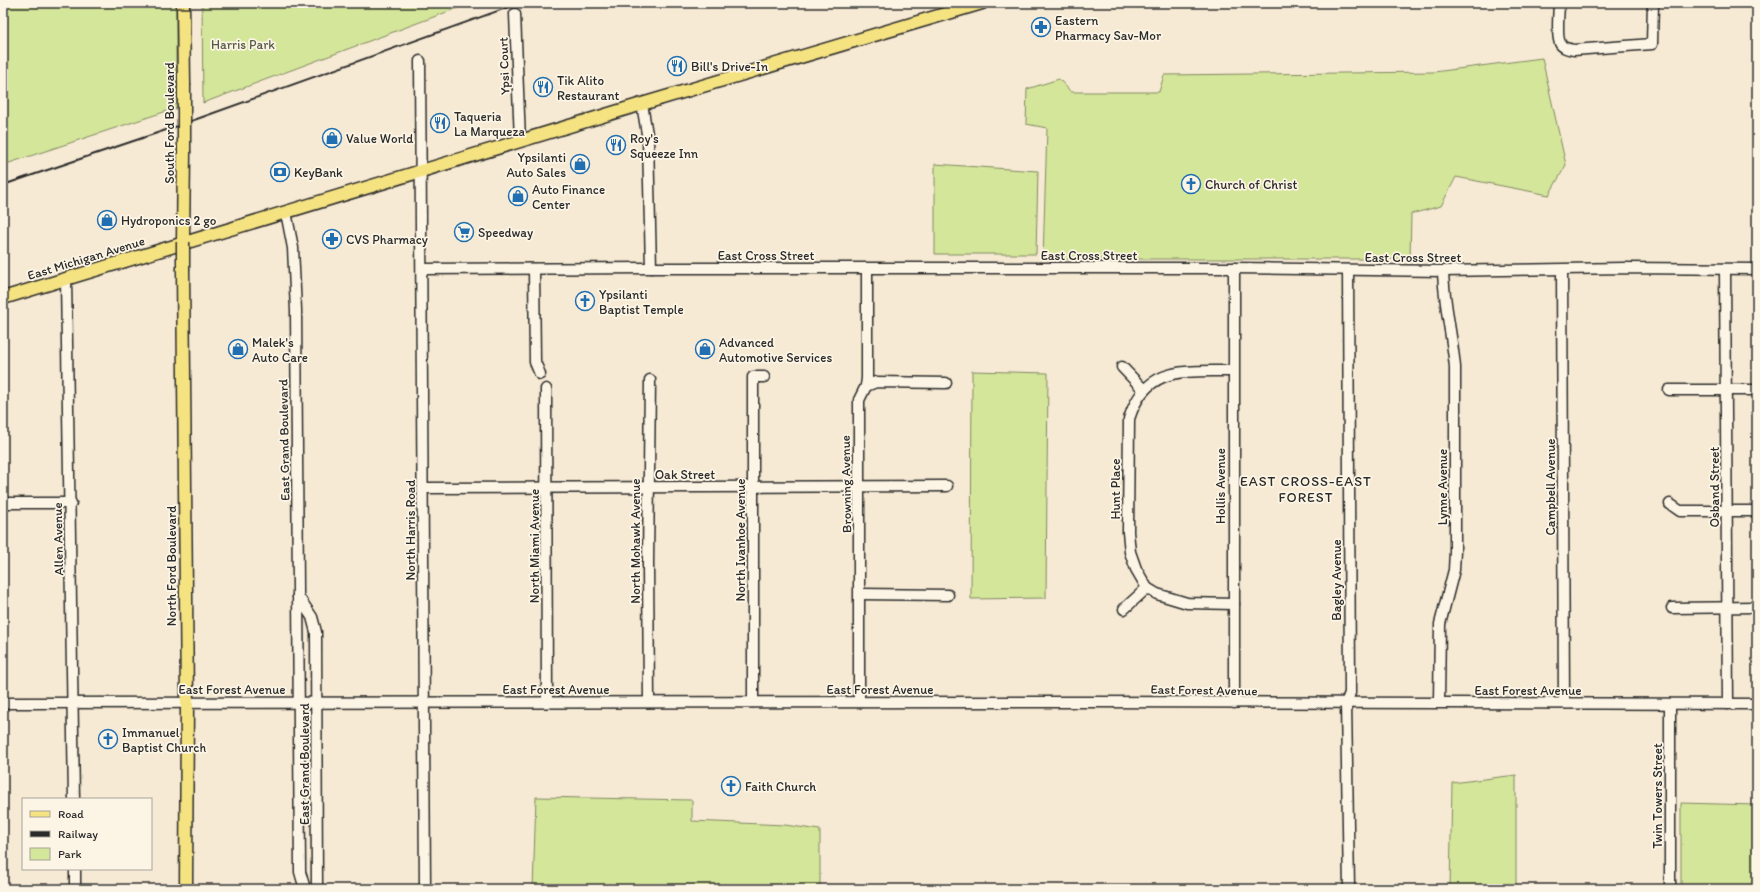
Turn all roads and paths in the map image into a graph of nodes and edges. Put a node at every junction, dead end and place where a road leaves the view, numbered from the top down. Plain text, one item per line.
1 (183, 3) edge
2 (982, 3) edge
3 (1559, 3) edge
4 (1653, 3) edge
5 (515, 14) dead end
6 (420, 61) dead end
7 (642, 104) junction
8 (520, 141) junction
9 (421, 172) junction
10 (286, 212) junction
11 (183, 242) joint
12 (651, 268) junction
13 (1234, 268) junction
14 (422, 269) junction
15 (534, 269) junction
16 (867, 269) junction
17 (1757, 269) edge
18 (1348, 270) junction
19 (1443, 270) junction
20 (1562, 270) junction
21 (1726, 270) junction
22 (66, 279) junction
23 (3, 298) edge
24 (1122, 367) dead end
25 (1233, 371) junction
26 (540, 374) dead end
27 (764, 377) dead end
28 (650, 380) dead end
29 (946, 383) dead end
30 (866, 386) junction
31 (546, 389) dead end
32 (1143, 389) junction
33 (1669, 390) dead end
34 (1726, 390) junction
35 (1757, 390) edge
36 (947, 486) dead end
37 (546, 487) junction
38 (648, 487) junction
39 (753, 487) junction
40 (859, 487) junction
41 (423, 488) junction
42 (3, 503) edge
43 (71, 503) junction
44 (1670, 504) dead end
45 (1727, 511) junction
46 (1757, 512) edge
47 (1147, 588) junction
48 (860, 594) junction
49 (948, 595) dead end
50 (298, 596) junction
51 (1234, 604) junction
52 (1728, 607) junction
53 (1757, 607) edge
54 (1672, 608) dead end
55 (1124, 609) dead end
56 (318, 701) junction
57 (73, 702) junction
58 (186, 702) junction
59 (299, 702) junction
60 (424, 702) junction
61 (547, 702) junction
62 (649, 702) junction
63 (753, 702) junction
64 (859, 702) junction
65 (1439, 702) junction
66 (3, 703) edge
67 (1234, 703) junction
68 (1346, 703) junction
69 (1564, 703) junction
70 (1670, 704) junction
71 (1728, 704) junction
72 (1757, 704) edge
73 (74, 798) edge
74 (75, 870) edge
75 (75, 889) edge
76 (186, 889) edge
77 (305, 889) edge
78 (317, 889) edge
79 (425, 889) edge
80 (1349, 889) edge
81 (1670, 889) edge

1 - 11 main road, South Ford Boulevard, bridge
2 - 7 main road, East Michigan Avenue
3 - 4 street
5 - 8 street, Ypsi Court
6 - 9 street, North Harris Road
7 - 8 main road, East Michigan Avenue
7 - 12 street
8 - 9 main road, East Michigan Avenue
9 - 10 main road, East Michigan Avenue
9 - 14 street, North Harris Road
10 - 22 main road, East Michigan Avenue
10 - 50 street, East Grand Boulevard
11 - 58 main road, North Ford Boulevard, bridge
12 - 15 street, East Cross Street
12 - 16 street, East Cross Street
13 - 16 street, East Cross Street
13 - 18 street, East Cross Street
13 - 25 street, Hollis Avenue
14 - 15 street, East Cross Street
14 - 41 street, North Harris Road
15 - 26 street
16 - 30 street, Browning Avenue
17 - 21 street, East Cross Street
18 - 19 street, East Cross Street
18 - 68 street, Bagley Avenue
19 - 20 street, East Cross Street
19 - 65 street, Lynne Avenue
20 - 21 street, East Cross Street
20 - 69 street, Campbell Avenue
21 - 34 street, Osband Street
22 - 23 main road, East Michigan Avenue
22 - 43 street, Allen Avenue
24 - 32 street
25 - 32 street, Hunt Place
25 - 51 street, Hollis Avenue
27 - 39 street, North Ivanhoe Avenue
28 - 38 street, North Mohawk Avenue
29 - 30 street
30 - 40 street, Browning Avenue
31 - 37 street, North Miami Avenue
32 - 47 street, Hunt Place
33 - 34 street
34 - 35 street
34 - 45 street, Osband Street
36 - 40 street, Oak Street
37 - 38 street, Oak Street
37 - 41 street, Oak Street
37 - 61 street, North Miami Avenue
38 - 39 street, Oak Street
38 - 62 street, North Mohawk Avenue
39 - 40 street, Oak Street
39 - 63 street, North Ivanhoe Avenue
40 - 48 street, Browning Avenue
41 - 60 street, North Harris Road
42 - 43 street
43 - 57 street, Allen Avenue
44 - 45 street
45 - 46 street
45 - 52 street, Osband Street
47 - 51 street
47 - 55 street
48 - 49 street
48 - 64 street, Browning Avenue
50 - 56 street, East Grand Boulevard
50 - 59 street, East Grand Boulevard
51 - 67 street, Hollis Avenue
52 - 53 street
52 - 54 street
52 - 71 street, Osband Street
56 - 59 street, East Forest Avenue
56 - 60 street, East Forest Avenue
56 - 78 street, East Grand Boulevard
57 - 58 street, East Forest Avenue
57 - 66 street, East Forest Avenue
57 - 73 street, Allen Avenue
58 - 59 street, East Forest Avenue
58 - 76 main road, North Ford Boulevard
59 - 77 street, East Grand Boulevard
60 - 61 street, East Forest Avenue
60 - 79 street, North Harris Road
61 - 62 street, East Forest Avenue
62 - 63 street, East Forest Avenue
63 - 64 street, East Forest Avenue
64 - 67 street, East Forest Avenue
65 - 68 street, East Forest Avenue
65 - 69 street, East Forest Avenue
67 - 68 street, East Forest Avenue
68 - 80 street, Bagley Avenue
69 - 70 street, East Forest Avenue
70 - 71 street, East Forest Avenue
70 - 81 street, Twin Towers Street
71 - 72 street, East Forest Avenue
74 - 75 street

